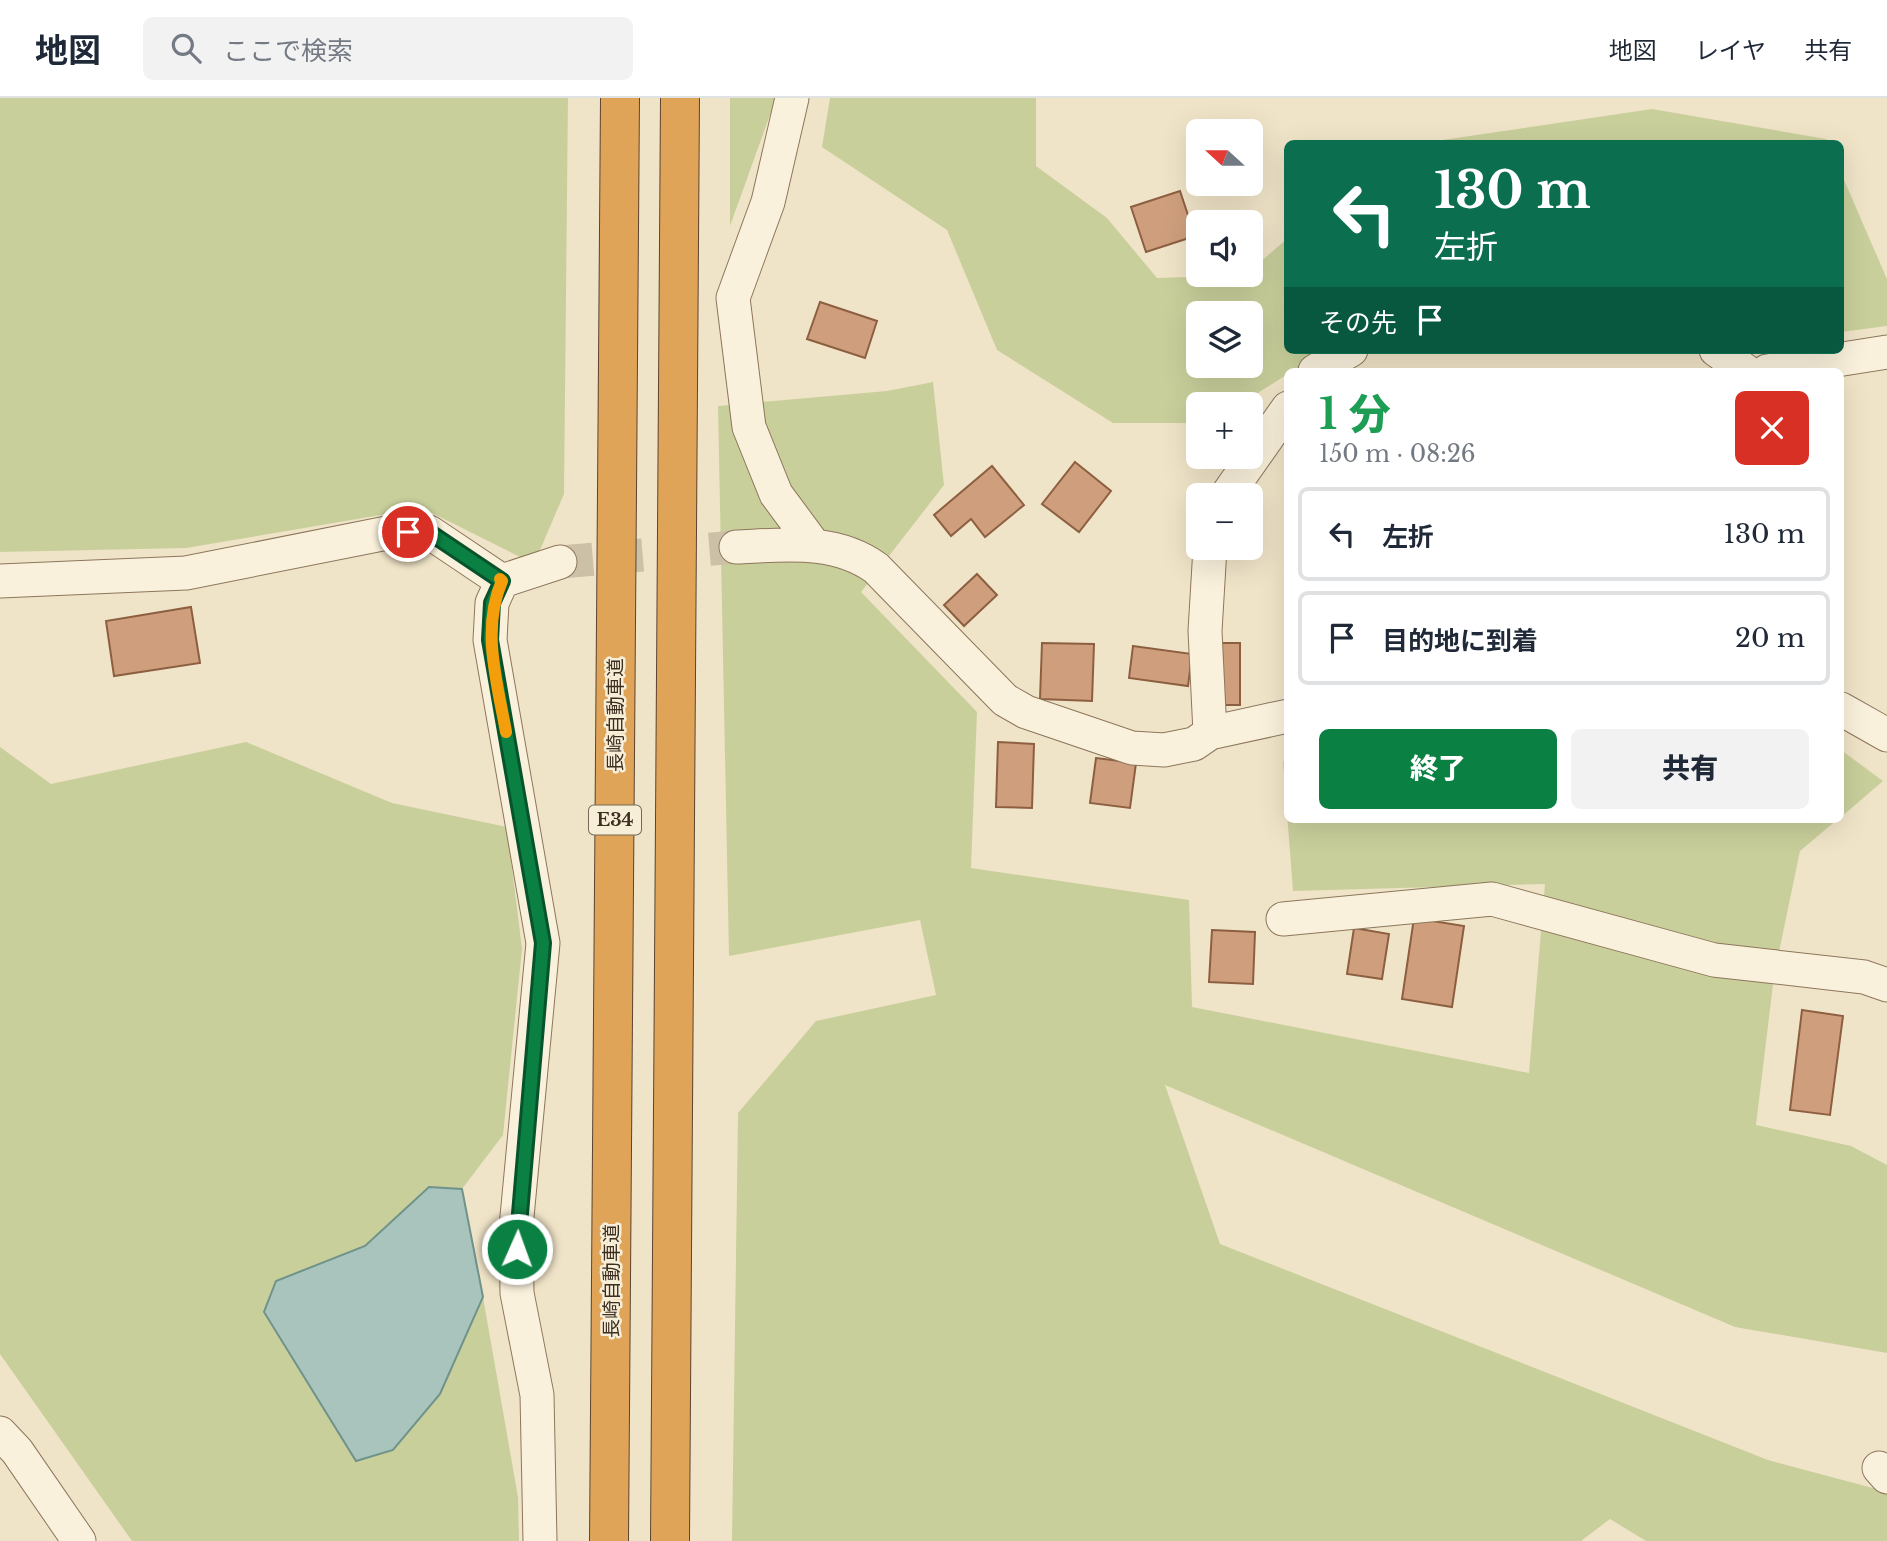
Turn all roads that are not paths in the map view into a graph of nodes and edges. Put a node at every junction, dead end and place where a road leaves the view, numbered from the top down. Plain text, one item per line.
1 (620, 98) edge
2 (680, 98) edge
3 (792, 98) edge
4 (1887, 352) edge
5 (1345, 354) edge
6 (1722, 354) edge
7 (1320, 368) edge
8 (1742, 368) edge
9 (1786, 368) edge
10 (1284, 414) edge
11 (1235, 483) edge
12 (813, 544) junction
13 (736, 547) tunnel mouth
14 (1209, 560) edge
15 (560, 562) tunnel mouth
16 (0, 581) edge
17 (502, 581) junction
18 (1844, 711) edge
19 (1284, 717) edge
20 (1210, 733) junction
21 (1887, 735) edge
22 (1283, 919) dead end
23 (1887, 985) edge
24 (0, 1433) edge
25 (79, 1541) edge
26 (540, 1541) edge
27 (609, 1541) edge
28 (670, 1541) edge

1 - 27 highway, 長崎自動車道 / E34
2 - 28 highway
3 - 12 street
4 - 9 street
5 - 7 street
6 - 8 street
10 - 11 street
12 - 13 street
12 - 20 street
14 - 20 street
15 - 17 street
16 - 17 street
17 - 26 street
18 - 21 street
19 - 20 street
22 - 23 street
24 - 25 street

